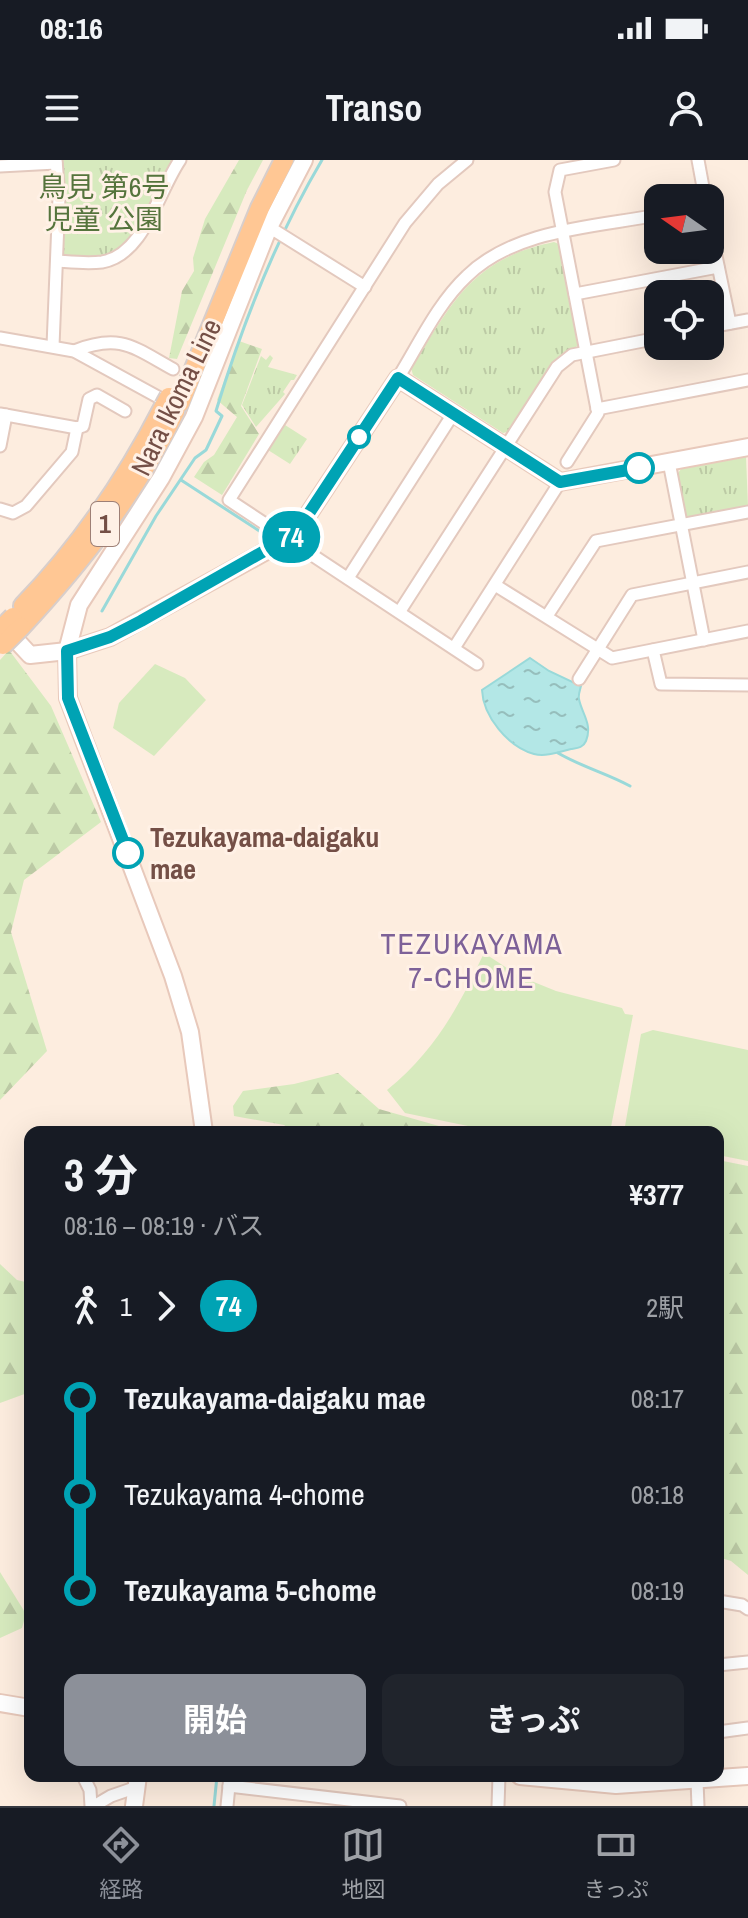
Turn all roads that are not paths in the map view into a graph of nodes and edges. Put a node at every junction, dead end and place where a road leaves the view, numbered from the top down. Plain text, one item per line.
1 (180, 160) edge
2 (270, 160) edge
3 (284, 160) edge
4 (304, 160) edge
5 (467, 160) edge
6 (614, 160) edge
7 (698, 160) edge
8 (56, 162) edge
9 (0, 166) edge
10 (702, 184) edge
11 (644, 218) edge
12 (269, 227) junction
13 (563, 233) junction
14 (57, 261) junction
15 (717, 264) edge
16 (718, 267) junction
17 (365, 287) junction
18 (575, 294) junction
19 (748, 320) edge
20 (730, 323) junction
21 (724, 324) edge
22 (0, 338) edge
23 (644, 341) edge
24 (53, 346) junction
25 (74, 351) junction
26 (585, 352) junction
27 (173, 369) dead end
28 (398, 378) junction
29 (748, 380) edge
30 (172, 404) junction
31 (597, 409) junction
32 (125, 411) dead end
33 (3, 414) edge
34 (453, 414) junction
35 (194, 417) junction
36 (77, 428) junction
37 (0, 446) edge
38 (506, 447) junction
39 (748, 447) edge
40 (567, 462) dead end
41 (669, 462) junction
42 (560, 482) junction
43 (0, 509) edge
44 (748, 512) edge
45 (681, 525) junction
46 (288, 539) junction
47 (748, 572) edge
48 (348, 578) junction
49 (692, 583) junction
50 (495, 585) junction
51 (400, 611) junction
52 (547, 616) junction
53 (5, 630) edge
54 (748, 631) edge
55 (704, 640) junction
56 (454, 648) junction
57 (596, 648) junction
58 (653, 650) junction
59 (67, 651) junction
60 (477, 664) dead end
61 (579, 679) dead end
62 (748, 685) edge
63 (203, 1126) edge
64 (724, 1602) edge
65 (748, 1609) edge
66 (748, 1662) edge
67 (724, 1664) edge
68 (0, 1703) edge
69 (24, 1707) edge
70 (748, 1728) edge
71 (724, 1731) edge
72 (748, 1776) edge
73 (724, 1778) edge
74 (86, 1782) edge
75 (136, 1782) edge
76 (138, 1782) edge
77 (230, 1782) edge
78 (235, 1782) edge
79 (499, 1782) edge
80 (590, 1782) edge
81 (677, 1782) edge
82 (697, 1782) edge
83 (282, 1792) junction
84 (336, 1802) edge
85 (93, 1806) edge
86 (134, 1806) edge
87 (227, 1806) edge
88 (280, 1806) edge
89 (393, 1806) edge
90 (498, 1806) edge
91 (698, 1806) edge

1 - 14 street
2 - 30 main road, Nara Ikoma Line / 1
3 - 30 main road, Nara Ikoma Line / 1
4 - 12 street
5 - 17 street
6 - 13 street
7 - 10 street
8 - 9 street
8 - 14 street
11 - 13 street
12 - 17 street
12 - 35 street
13 - 18 street
13 - 28 street
14 - 24 street
15 - 16 street
16 - 18 street
16 - 20 street
17 - 46 street
18 - 26 street
19 - 20 street
20 - 21 street
22 - 24 street
23 - 26 street
24 - 25 street
25 - 27 street
25 - 35 street
26 - 31 street
26 - 38 street
28 - 34 street
28 - 46 street
29 - 31 street
30 - 53 main road, Nara Ikoma Line / 1
30 - 53 main road, Nara Ikoma Line / 1
31 - 40 street
32 - 36 street
33 - 36 street
33 - 37 street
34 - 38 street
34 - 48 street
35 - 59 street
36 - 43 street
38 - 42 street
38 - 51 street
39 - 41 street
41 - 42 street
41 - 45 street
42 - 50 street
44 - 45 street
45 - 49 street
45 - 52 street
46 - 48 street
46 - 59 street
47 - 49 street
48 - 51 street
49 - 55 street
49 - 57 street
50 - 52 street
50 - 56 street
51 - 56 street
52 - 57 street
53 - 59 street
54 - 55 street
55 - 58 street
56 - 60 street
57 - 58 street
57 - 61 street
58 - 62 street
59 - 63 street
64 - 65 street
66 - 67 street
68 - 69 street
70 - 71 street
72 - 73 street
74 - 85 street
75 - 85 street
76 - 86 street
77 - 87 street
78 - 83 street
79 - 90 street
80 - 81 street
82 - 91 street
83 - 84 street
83 - 88 street
84 - 89 street

